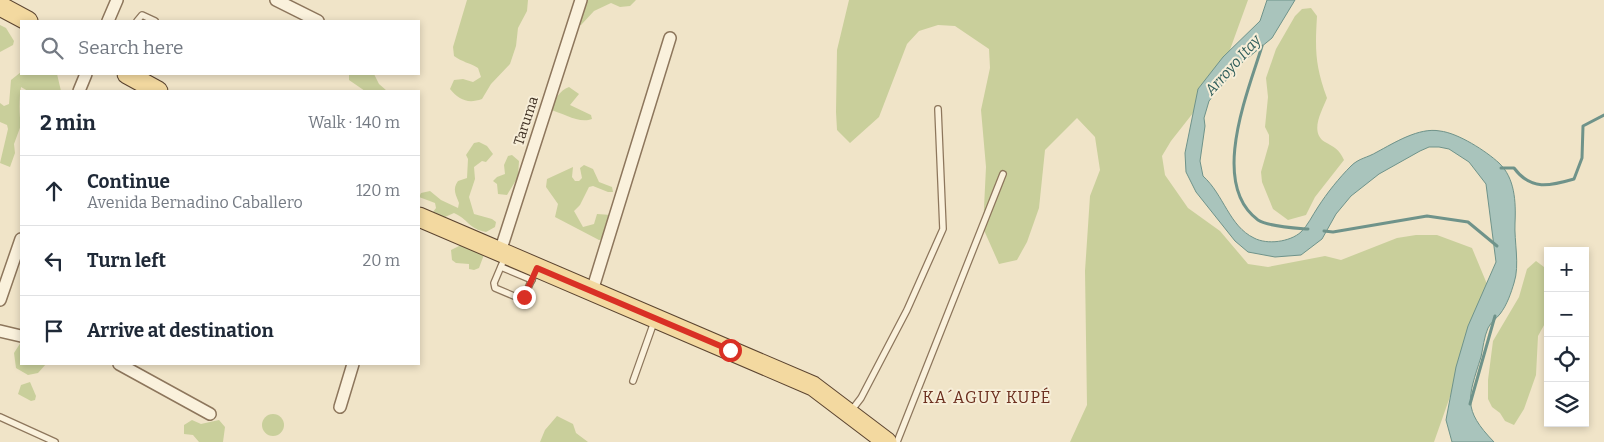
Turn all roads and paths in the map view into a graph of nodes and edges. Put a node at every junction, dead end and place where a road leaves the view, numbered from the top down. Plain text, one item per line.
1 (118, 0) edge
2 (276, 0) edge
3 (581, 0) edge
4 (0, 6) edge
5 (26, 20) edge
6 (108, 20) edge
7 (138, 20) edge
8 (153, 20) edge
9 (316, 20) edge
10 (670, 38) dead end
11 (86, 75) edge
12 (130, 75) edge
13 (79, 90) edge
14 (156, 90) edge
15 (938, 109) dead end
16 (1003, 174) dead end
17 (420, 217) edge
18 (20, 242) edge
19 (502, 258) junction
20 (535, 274) junction
21 (592, 291) junction
22 (0, 300) edge
23 (655, 318) junction
24 (0, 331) edge
25 (20, 336) edge
26 (121, 365) edge
27 (353, 365) edge
28 (633, 381) dead end
29 (340, 407) dead end
30 (850, 413) junction
31 (210, 414) dead end
32 (0, 417) edge
33 (55, 442) edge
34 (887, 442) edge
35 (897, 442) edge

1 - 6 street
2 - 9 street
3 - 19 street, Taruma
4 - 5 main road
7 - 8 lane
10 - 21 street
11 - 13 street
12 - 14 main road
15 - 30 lane
16 - 35 lane
17 - 19 main road
18 - 22 street
19 - 20 main road
19 - 20 lane
20 - 21 main road
21 - 23 main road
23 - 28 lane
23 - 30 main road
24 - 25 street
26 - 31 street
27 - 29 street
30 - 34 main road
32 - 33 lane

